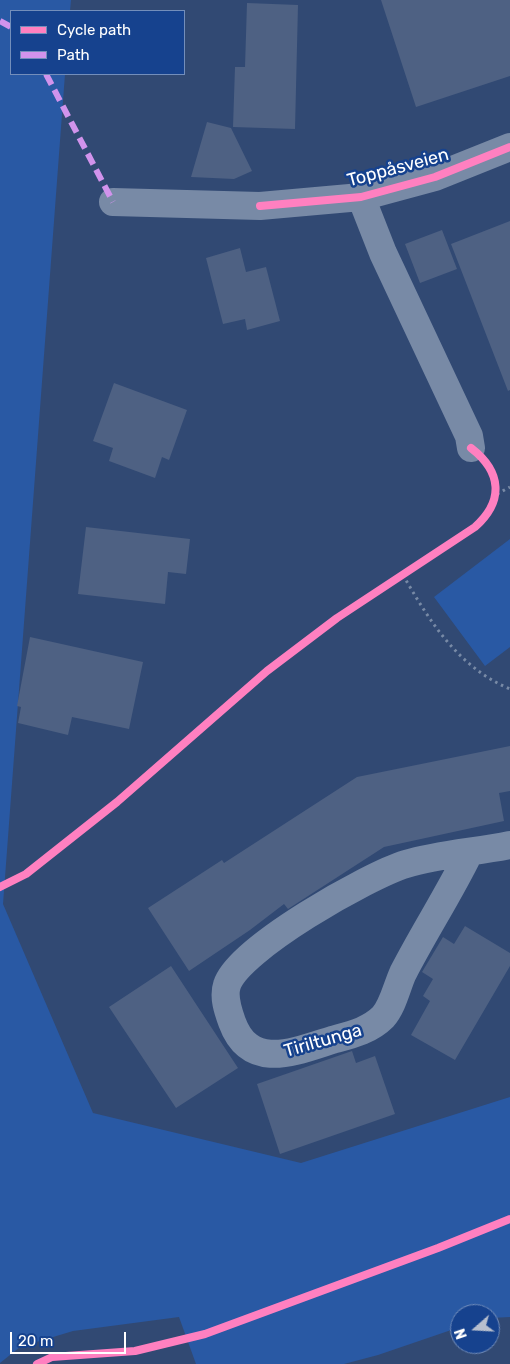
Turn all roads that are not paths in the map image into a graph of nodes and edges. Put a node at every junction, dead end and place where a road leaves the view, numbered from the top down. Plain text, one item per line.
1 (510, 147) edge
2 (361, 198) junction
3 (113, 202) dead end
4 (471, 448) road end
5 (510, 845) edge
6 (469, 853) junction

1 - 2 street, Toppåsveien
2 - 3 street, Toppåsveien
2 - 4 street, Toppåsveien
5 - 6 street, Tiriltunga
6 - 6 street, Tiriltunga

